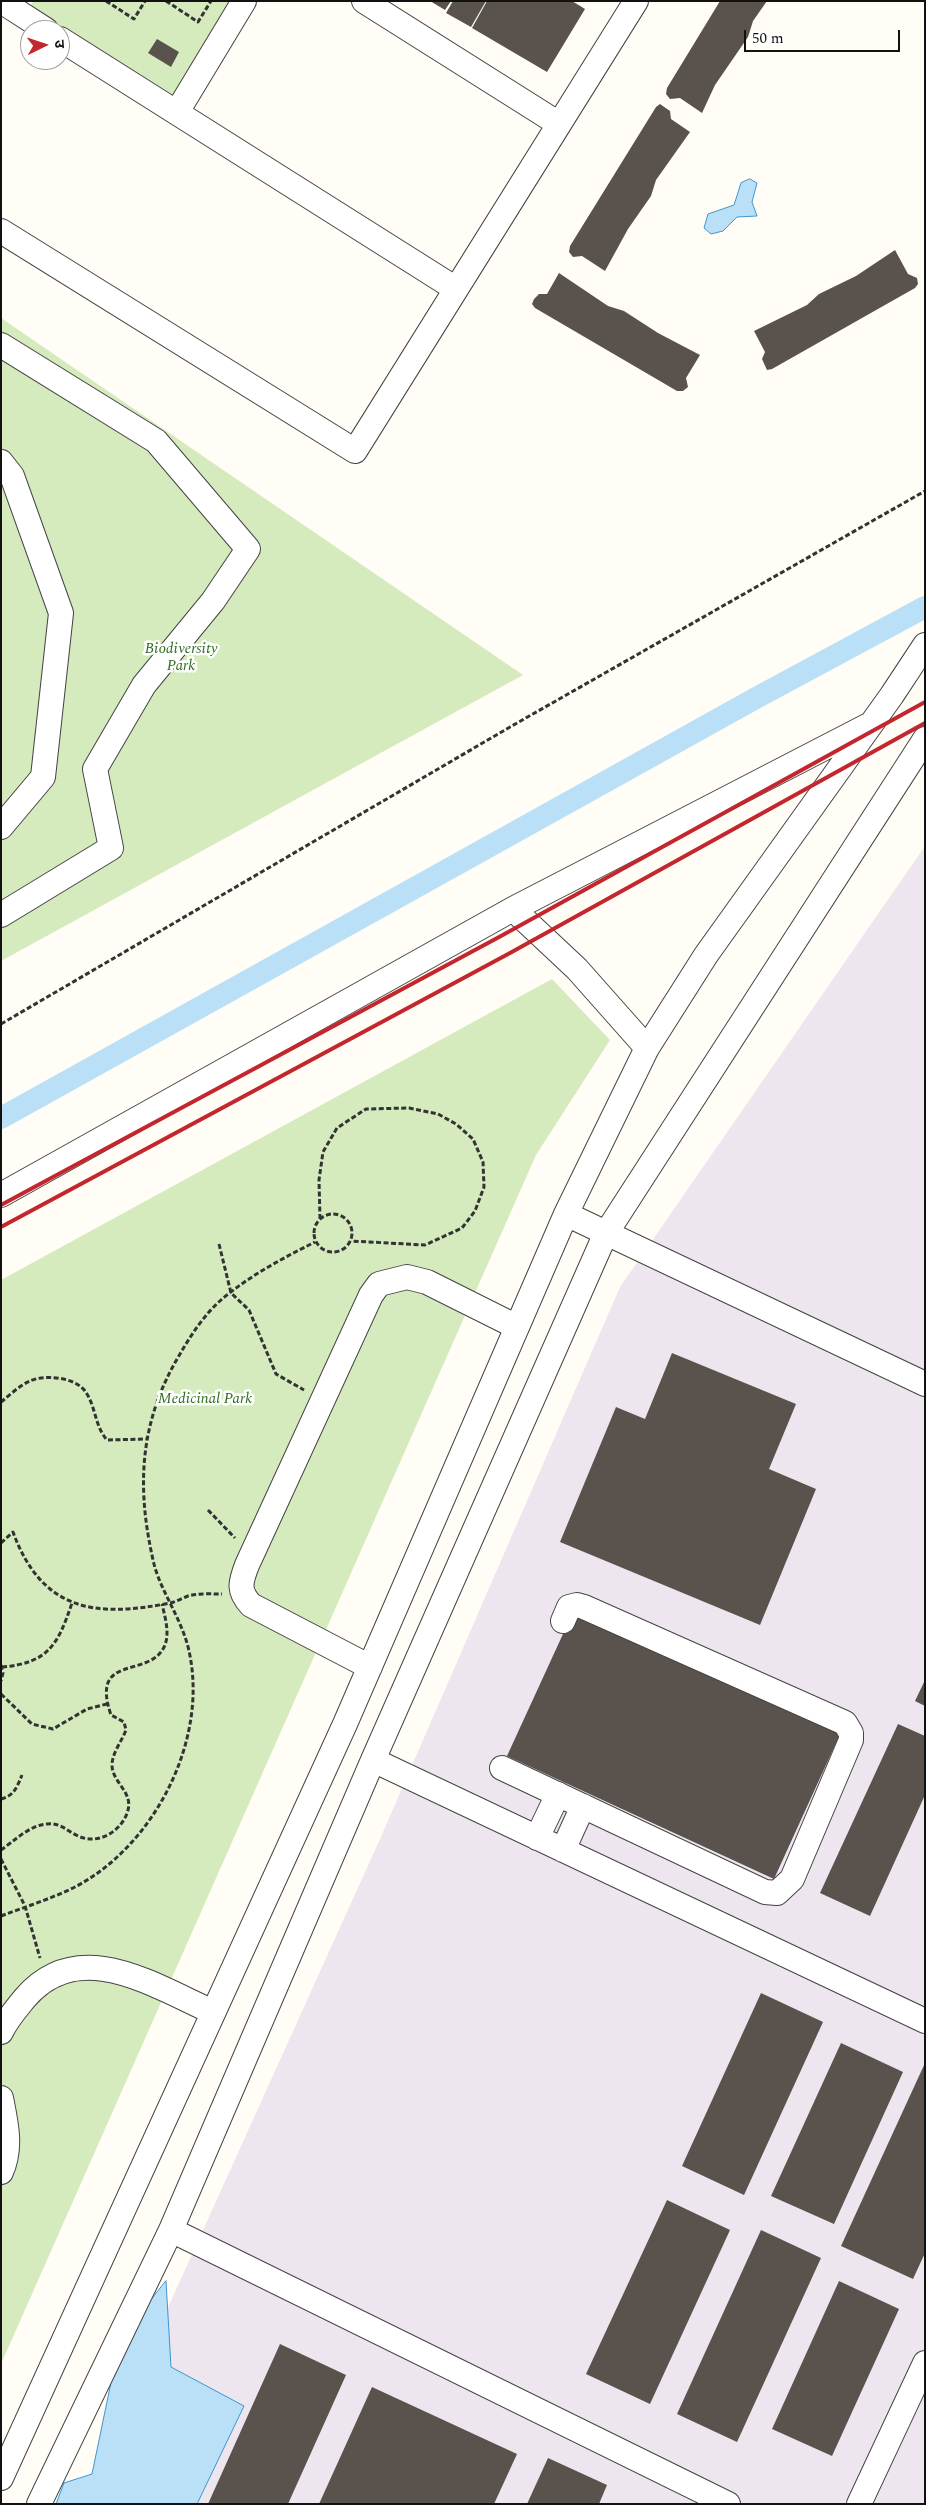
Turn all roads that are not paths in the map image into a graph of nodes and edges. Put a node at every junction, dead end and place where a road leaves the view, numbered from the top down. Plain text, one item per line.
1 (244, 1) edge
2 (364, 1) edge
3 (636, 1) edge
4 (13, 4) edge
5 (33, 20) edge
6 (70, 45) edge
7 (177, 112) junction
8 (559, 124) junction
9 (1, 232) edge
10 (456, 289) junction
11 (1, 346) edge
12 (1, 462) edge
13 (925, 645) edge
14 (871, 724) junction
15 (925, 739) edge
16 (1, 827) edge
17 (513, 909) junction
18 (1, 915) edge
19 (647, 1048) junction
20 (1, 1195) edge
21 (566, 1214) junction
22 (605, 1235) junction
23 (517, 1326) junction
24 (925, 1384) edge
25 (563, 1621) dead end
26 (370, 1666) junction
27 (373, 1760) junction
28 (502, 1768) dead end
29 (558, 1794) junction
30 (584, 1806) junction
31 (537, 1838) junction
32 (563, 1850) junction
33 (213, 2012) junction
34 (925, 2021) edge
35 (1, 2032) edge
36 (1, 2098) edge
37 (1, 2172) edge
38 (171, 2230) junction
39 (925, 2363) edge
40 (1, 2478) edge
41 (39, 2504) edge
42 (728, 2504) edge
43 (859, 2504) edge

1 - 7 street
2 - 8 street
3 - 8 street
4 - 5 street
6 - 7 street
7 - 10 street
8 - 10 street
9 - 10 street
11 - 18 street
12 - 16 street
13 - 14 street
14 - 17 street
14 - 19 street
15 - 22 street
17 - 19 street
17 - 20 street
19 - 21 street
21 - 22 street
21 - 23 street
22 - 24 street
22 - 27 street
23 - 26 street
23 - 26 street
25 - 30 street
26 - 33 street
27 - 31 street
27 - 38 street
28 - 29 street
29 - 30 street
29 - 31 street
30 - 32 street
31 - 32 street
32 - 34 street
33 - 35 street
33 - 40 street
36 - 37 street
38 - 41 street
38 - 42 street
39 - 43 street

